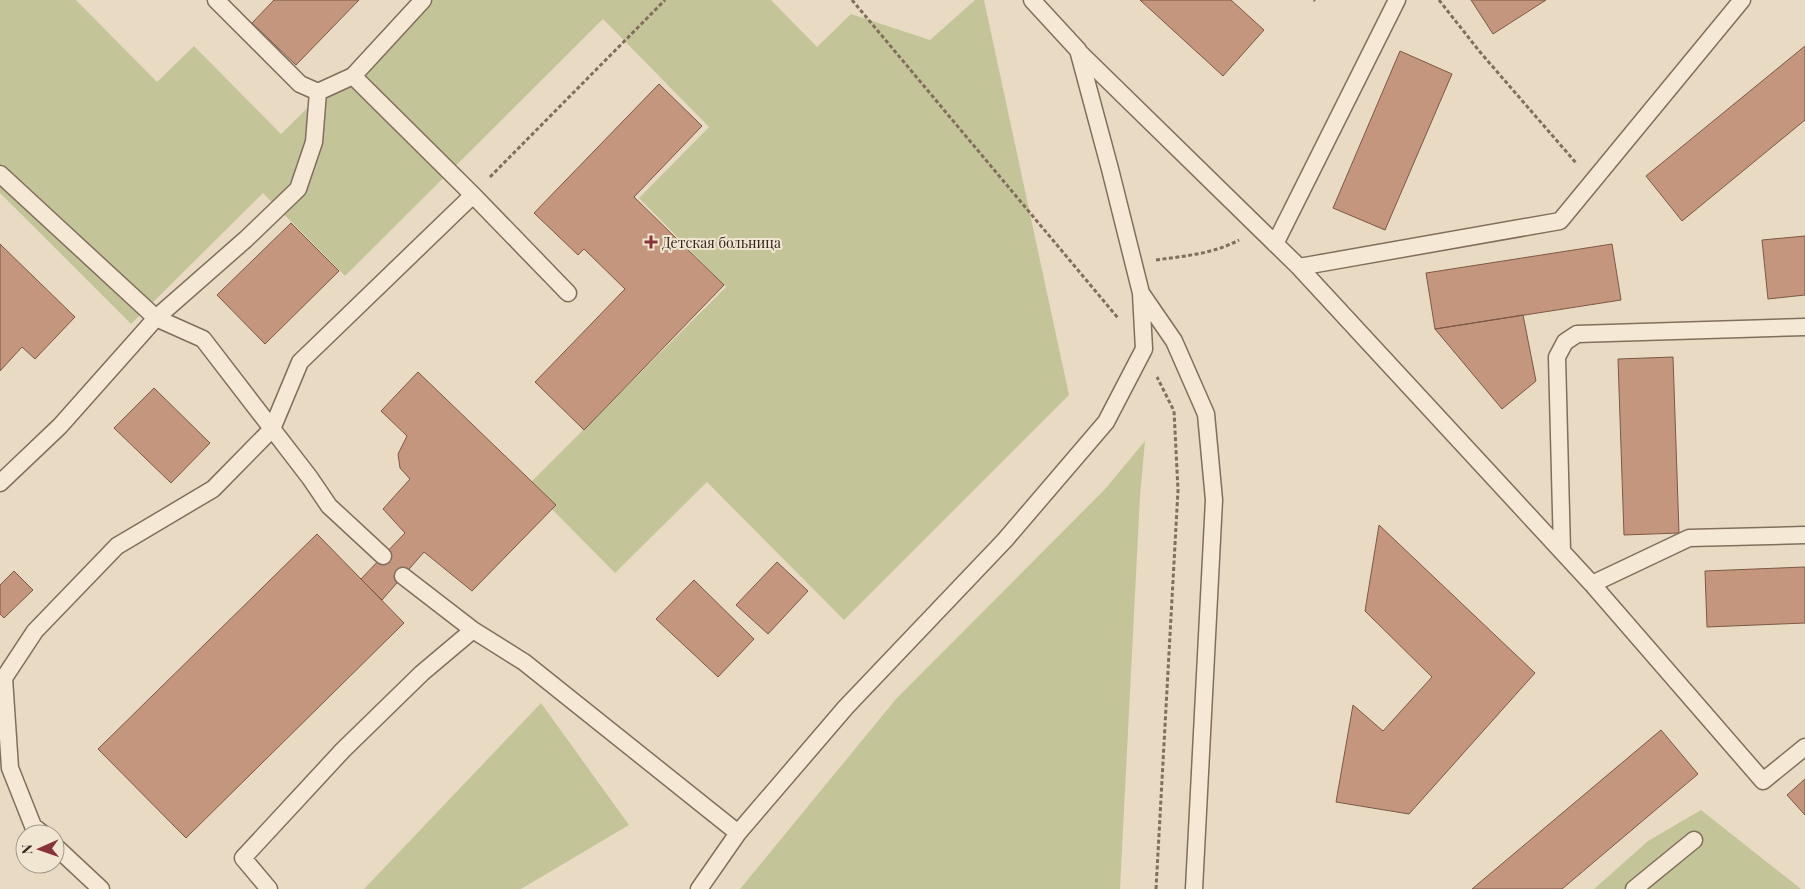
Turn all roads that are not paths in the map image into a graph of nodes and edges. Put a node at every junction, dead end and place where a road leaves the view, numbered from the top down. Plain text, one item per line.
1 (216, 0) edge
2 (423, 0) edge
3 (1032, 0) edge
4 (1397, 0) edge
5 (1742, 0) edge
6 (1078, 50) junction
7 (353, 76) junction
8 (318, 92) junction
9 (0, 174) edge
10 (473, 195) junction
11 (1275, 244) junction
12 (1299, 267) junction
13 (568, 293) dead end
14 (1141, 293) junction
15 (156, 318) junction
16 (1805, 328) edge
17 (272, 429) junction
18 (0, 483) edge
19 (1805, 535) edge
20 (1562, 551) junction
21 (383, 556) dead end
22 (403, 576) dead end
23 (1592, 584) junction
24 (472, 630) junction
25 (1805, 746) edge
26 (33, 824) edge
27 (738, 833) junction
28 (1694, 840) dead end
29 (65, 855) edge
30 (101, 889) edge
31 (270, 889) edge
32 (699, 889) edge
33 (1194, 889) edge
34 (1634, 889) edge

1 - 8 lane
2 - 7 lane
3 - 6 lane
4 - 11 lane
5 - 12 lane
6 - 11 lane
6 - 14 lane
7 - 8 lane
7 - 10 lane
8 - 15 lane
9 - 15 lane
10 - 13 lane
10 - 17 lane
11 - 12 lane
12 - 20 lane
14 - 27 lane
14 - 33 lane
15 - 17 lane
15 - 18 lane
16 - 20 lane
17 - 21 lane
17 - 26 lane
19 - 23 lane
20 - 23 lane
22 - 24 lane
23 - 25 lane
24 - 27 lane
24 - 31 lane
27 - 32 lane
28 - 34 lane
29 - 30 lane

